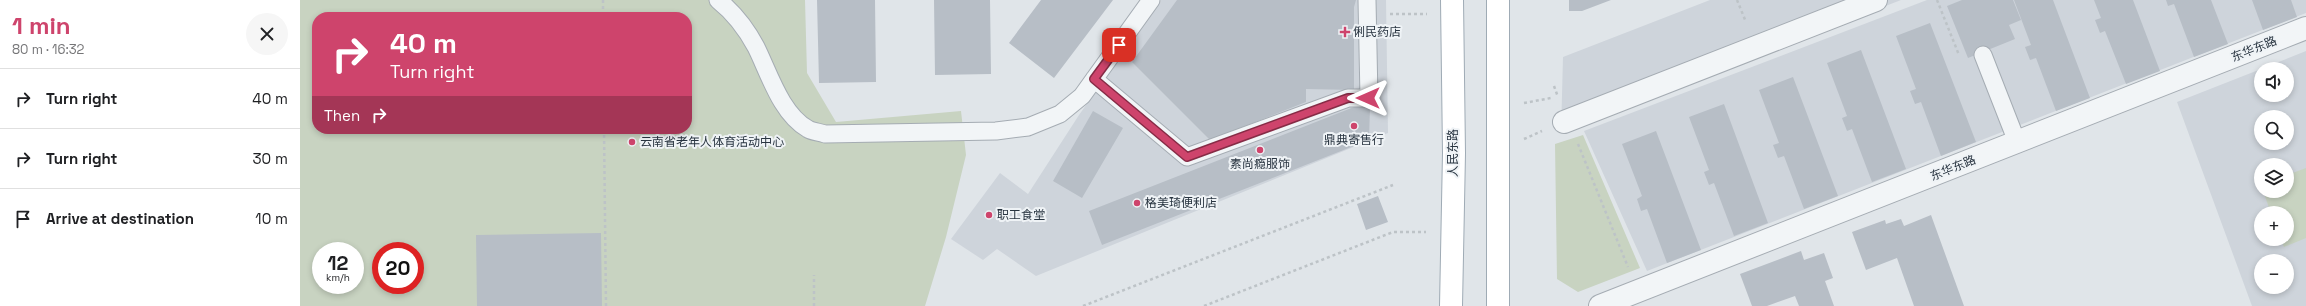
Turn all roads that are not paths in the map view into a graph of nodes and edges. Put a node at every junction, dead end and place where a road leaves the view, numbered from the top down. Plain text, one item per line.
1 (718, 0) edge
2 (1151, 0) edge
3 (1367, 0) edge
4 (1498, 0) edge
5 (1876, 0) edge
6 (1452, 7) edge
7 (2306, 28) edge
8 (1983, 55) road end
9 (1094, 79) junction
10 (1566, 121) road end
11 (2017, 142) junction
12 (1452, 306) edge
13 (1498, 306) edge
14 (1600, 306) edge

1 - 9 lane
2 - 9 lane
3 - 9 lane
4 - 13 main road
5 - 10 street
6 - 12 main road, 人民东路
7 - 11 street, 东华东路
8 - 11 lane
11 - 14 street, 东华东路

